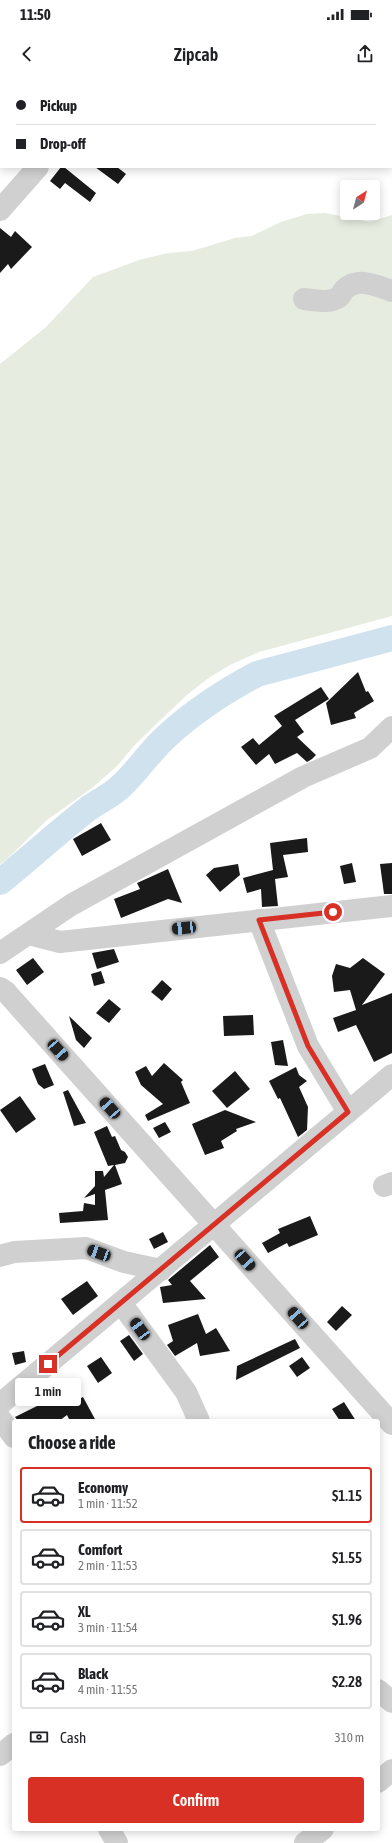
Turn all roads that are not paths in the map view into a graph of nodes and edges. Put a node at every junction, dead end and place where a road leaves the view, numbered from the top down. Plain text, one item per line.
1 (37, 168) edge
2 (0, 210) edge
3 (392, 291) edge
4 (304, 299) dead end
5 (392, 727) edge
6 (370, 748) junction
7 (392, 748) edge
8 (392, 906) edge
9 (259, 920) junction
10 (29, 934) junction
11 (0, 953) edge
12 (0, 988) edge
13 (392, 1075) edge
14 (348, 1112) junction
15 (214, 1224) junction
16 (0, 1256) edge
17 (161, 1270) junction
18 (121, 1303) junction
19 (0, 1404) edge
20 (0, 1418) edge
21 (198, 1419) edge
22 (392, 1424) edge
23 (12, 1433) edge
24 (380, 1433) edge
25 (380, 1692) edge
26 (392, 1702) edge
27 (12, 1746) edge
28 (0, 1755) edge
29 (392, 1770) edge
30 (380, 1780) edge
31 (109, 1831) edge
32 (117, 1843) edge

1 - 2 street
3 - 4 street
5 - 6 street
6 - 7 street
6 - 10 street
8 - 9 street
9 - 10 street
9 - 14 street
10 - 11 street
12 - 15 street
13 - 14 street
14 - 15 street
15 - 17 street
15 - 22 street
16 - 17 street
17 - 18 street
18 - 19 street
18 - 21 street
20 - 23 street
22 - 24 street
25 - 26 street
27 - 28 street
29 - 30 street
31 - 32 street

